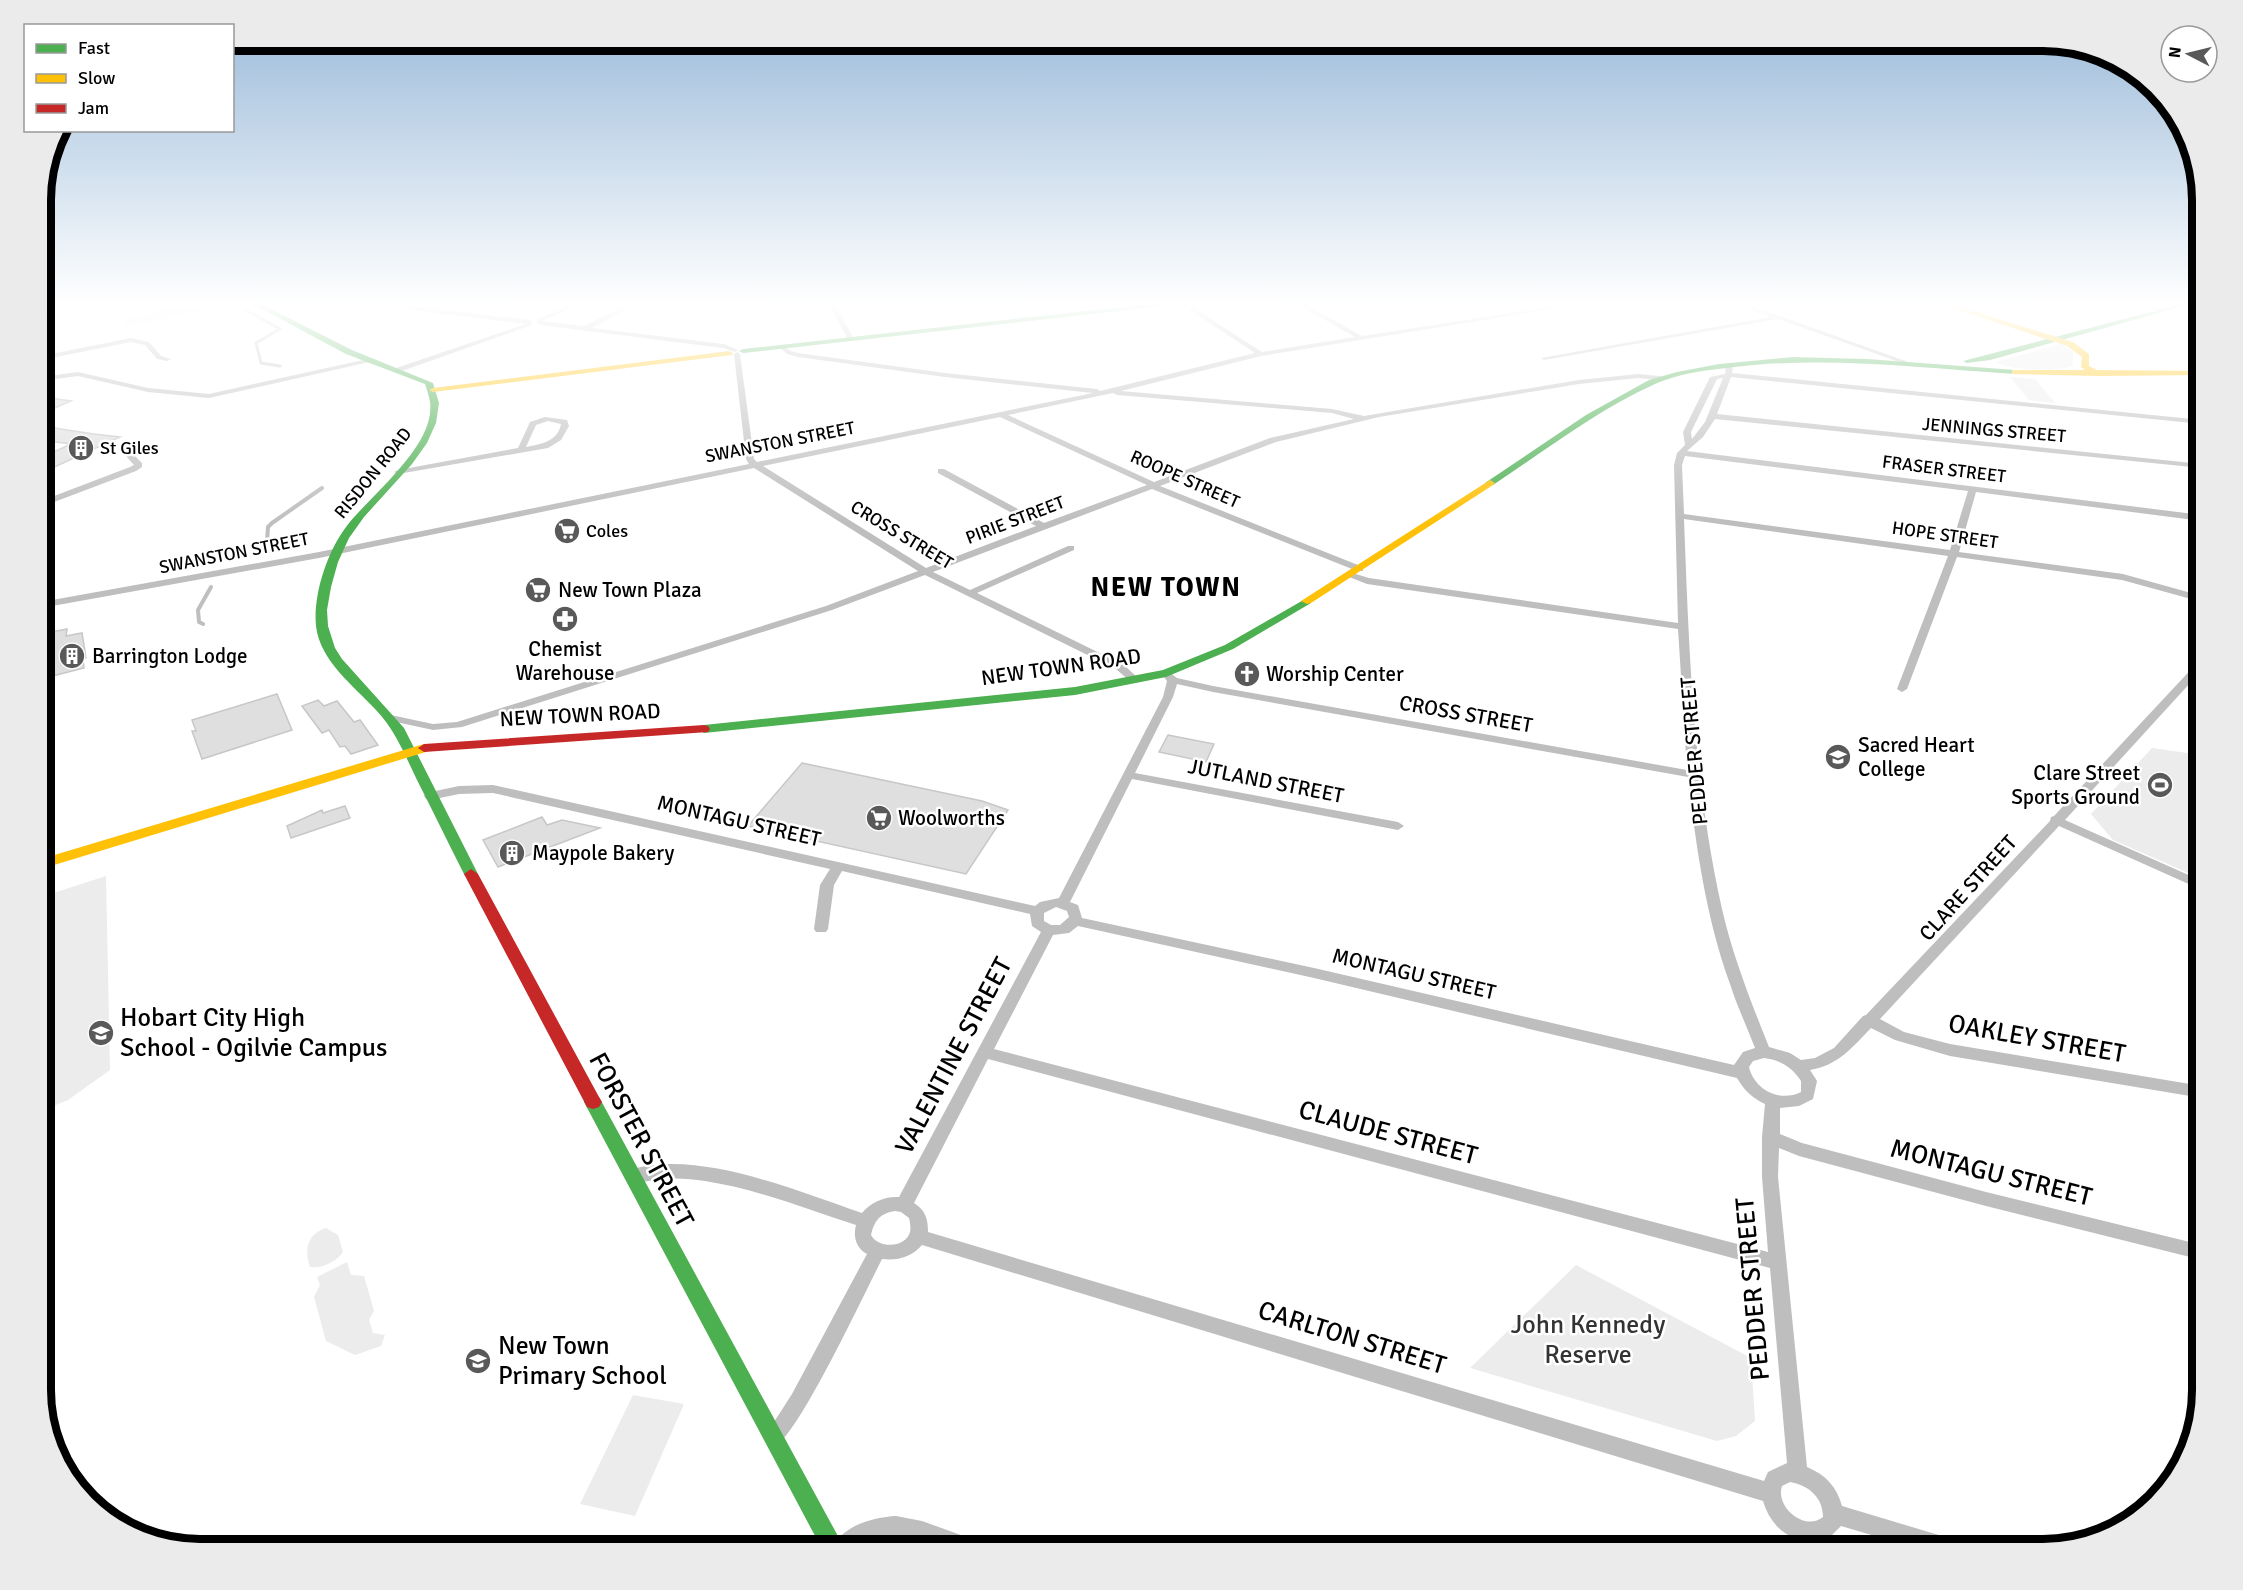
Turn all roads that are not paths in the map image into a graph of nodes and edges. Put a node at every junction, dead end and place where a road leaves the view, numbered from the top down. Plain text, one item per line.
1 (69, 375) edge
2 (83, 375) edge
3 (303, 375) edge
4 (411, 375) edge
5 (551, 375) edge
6 (739, 375) edge
7 (947, 375) edge
8 (1176, 375) edge
9 (1684, 375) edge
10 (1718, 375) edge
11 (1728, 375) edge
12 (1777, 375) edge
13 (51, 378) edge
14 (1660, 378) junction
15 (433, 390) junction
16 (1108, 392) junction
17 (1000, 414) junction
18 (1711, 416) junction
19 (1361, 418) junction
20 (2192, 421) edge
21 (1684, 449) junction
22 (521, 450) junction
23 (130, 456) dead end
24 (754, 464) junction
25 (2192, 465) edge
26 (941, 471) dead end
27 (398, 472) junction
28 (1151, 485) junction
29 (1973, 489) junction
30 (51, 500) edge
31 (1680, 516) junction
32 (2192, 517) edge
33 (1044, 527) junction
34 (1071, 548) dead end
35 (338, 549) junction
36 (1954, 553) junction
37 (926, 572) junction
38 (1355, 572) junction
39 (968, 594) junction
40 (2192, 596) edge
41 (51, 603) edge
42 (1684, 627) junction
43 (2192, 675) edge
44 (1170, 676) junction
45 (1135, 680) junction
46 (1902, 688) dead end
47 (391, 718) junction
48 (410, 750) junction
49 (1692, 774) junction
50 (1127, 775) junction
51 (430, 796) junction
52 (2055, 820) junction
53 (1398, 826) dead end
54 (51, 861) edge
55 (838, 867) junction
56 (2192, 882) edge
57 (1063, 903) junction
58 (1036, 911) junction
59 (1075, 921) junction
60 (821, 928) dead end
61 (1049, 930) junction
62 (1868, 1020) junction
63 (1764, 1052) junction
64 (986, 1053) junction
65 (1799, 1066) junction
66 (1742, 1073) junction
67 (2192, 1090) edge
68 (1773, 1100) junction
69 (1770, 1137) junction
70 (633, 1176) junction
71 (904, 1205) junction
72 (865, 1221) junction
73 (917, 1236) junction
74 (2192, 1250) edge
75 (877, 1252) junction
76 (1778, 1262) junction
77 (775, 1436) junction
78 (1798, 1473) junction
79 (1770, 1492) junction
80 (1834, 1514) junction
81 (828, 1539) edge
82 (858, 1539) edge
83 (941, 1539) edge
84 (1803, 1539) edge
85 (1809, 1539) edge
86 (1916, 1539) edge

1 - 13 street
2 - 3 street
4 - 15 street
5 - 15 street
6 - 24 street
7 - 16 street
8 - 16 street, SWANSTON STREET
9 - 14 street, NEW TOWN ROAD
10 - 21 street, PEDDER STREET
11 - 18 street
12 - 20 street
14 - 19 street, PIRIE STREET
14 - 38 street, NEW TOWN ROAD
15 - 27 street, RISDON ROAD
16 - 17 street, SWANSTON STREET
16 - 19 street
17 - 24 street, SWANSTON STREET
17 - 28 street, ROOPE STREET
18 - 21 street
18 - 25 street, JENNINGS STREET
19 - 28 street, PIRIE STREET
21 - 29 street, FRASER STREET
21 - 31 street, PEDDER STREET
22 - 22 street
22 - 27 street
23 - 30 street
24 - 35 street, SWANSTON STREET
24 - 37 street, CROSS STREET
26 - 33 street
27 - 35 street, RISDON ROAD
28 - 33 street, PIRIE STREET
28 - 38 street, ROOPE STREET
29 - 32 street, FRASER STREET
29 - 36 street
31 - 36 street, HOPE STREET
31 - 42 street, PEDDER STREET
33 - 37 street, PIRIE STREET
34 - 39 street
35 - 41 street, SWANSTON STREET
35 - 47 street, RISDON ROAD
36 - 40 street, HOPE STREET
36 - 46 street
37 - 39 street, CROSS STREET
37 - 47 street, PIRIE STREET
38 - 42 street, ROOPE STREET
38 - 44 street, NEW TOWN ROAD
39 - 45 street, CROSS STREET
42 - 49 street, PEDDER STREET
43 - 52 street, CLARE STREET
44 - 45 street, NEW TOWN ROAD
44 - 49 street, CROSS STREET
44 - 50 street
45 - 48 street, NEW TOWN ROAD
47 - 48 street, RISDON ROAD
48 - 51 street, FORSTER STREET
48 - 54 street, NEW TOWN ROAD
49 - 63 street, PEDDER STREET
50 - 53 street, JUTLAND STREET
50 - 57 street
51 - 55 street, MONTAGU STREET
51 - 70 street, FORSTER STREET
52 - 56 street
52 - 62 street, CLARE STREET
55 - 58 street, MONTAGU STREET
55 - 60 street
57 - 58 street
57 - 59 street
58 - 61 street
59 - 61 street
59 - 66 street, MONTAGU STREET
61 - 64 street, VALENTINE STREET
62 - 65 street, CLARE STREET
62 - 67 street, OAKLEY STREET
63 - 65 street
63 - 66 street
64 - 71 street, VALENTINE STREET
64 - 76 street, CLAUDE STREET
65 - 68 street
66 - 68 street
68 - 69 street, PEDDER STREET
69 - 74 street, MONTAGU STREET
69 - 76 street, PEDDER STREET
70 - 72 street
70 - 77 street, FORSTER STREET
71 - 72 street
71 - 73 street
72 - 75 street
73 - 75 street
73 - 79 street, CARLTON STREET
75 - 77 street
76 - 78 street, PEDDER STREET
77 - 81 street, FORSTER STREET
78 - 79 street
78 - 80 street
79 - 84 street
80 - 85 street
80 - 86 street
82 - 83 street

